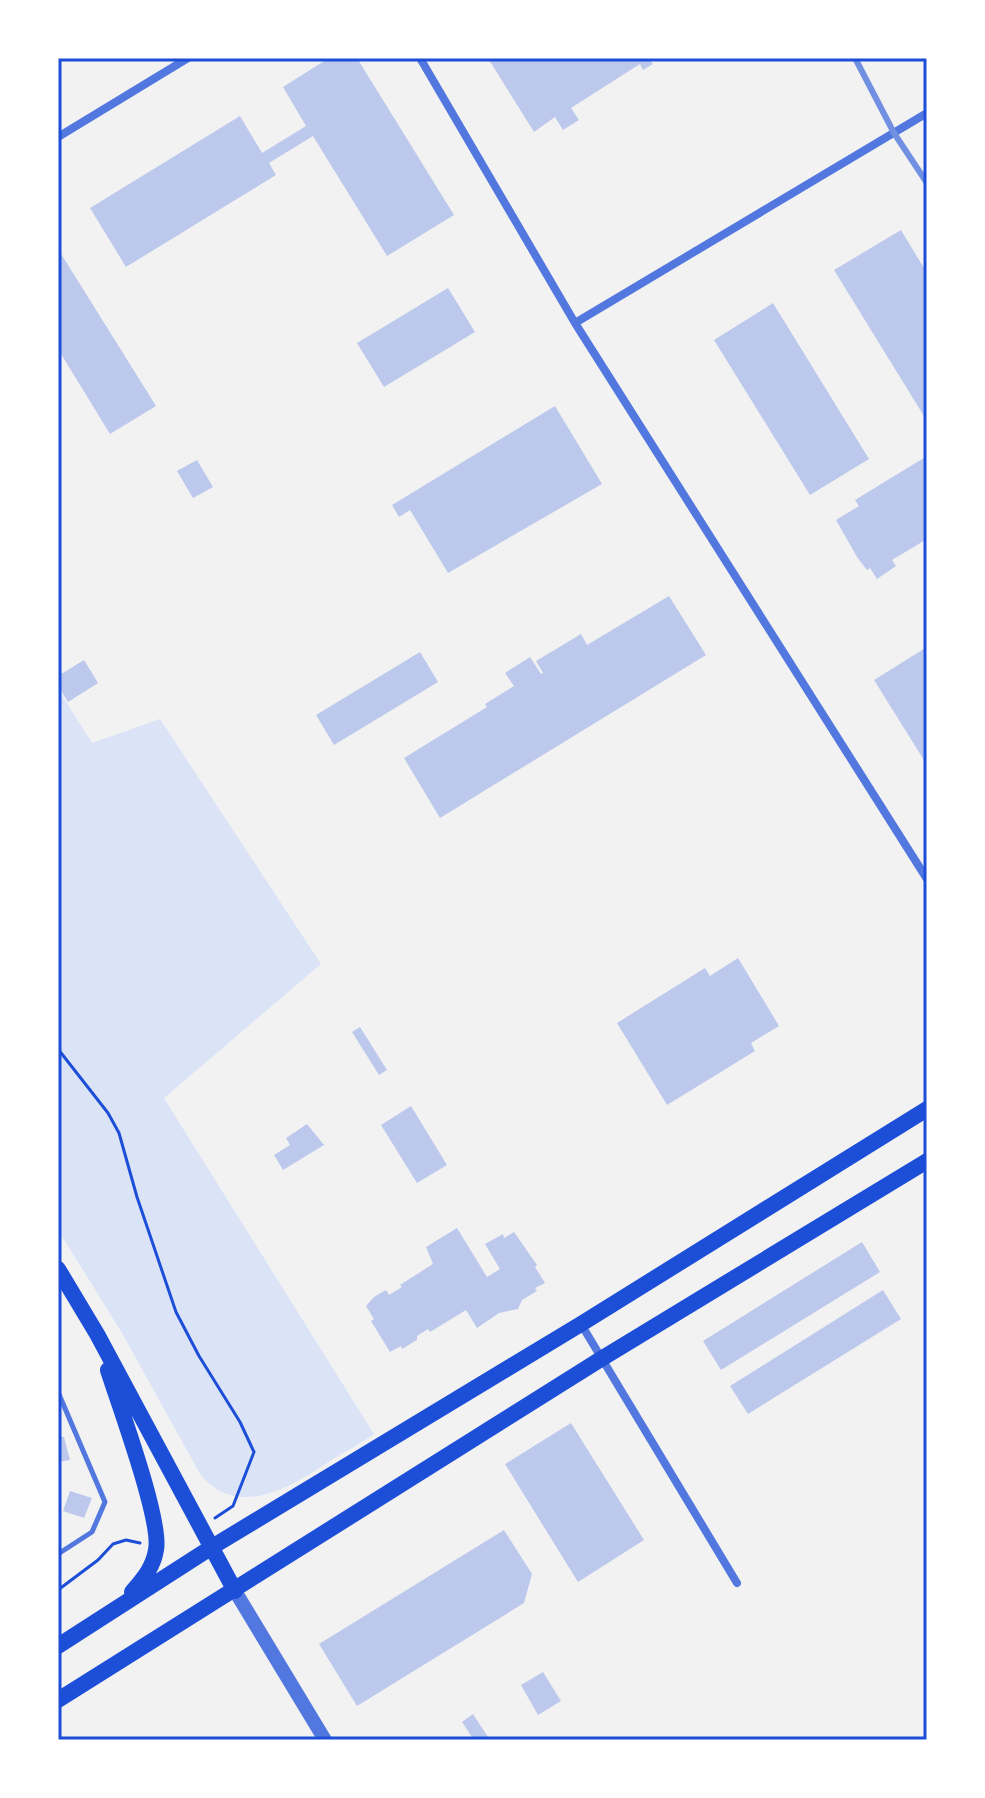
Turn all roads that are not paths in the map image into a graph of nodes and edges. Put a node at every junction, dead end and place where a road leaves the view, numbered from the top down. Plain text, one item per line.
1 (188, 58) edge
2 (420, 58) edge
3 (927, 113) edge
4 (58, 137) edge
5 (575, 323) junction
6 (927, 879) edge
7 (927, 1109) edge
8 (927, 1161) edge
9 (58, 1269) edge
10 (581, 1324) junction
11 (97, 1334) junction
12 (601, 1359) junction
13 (58, 1392) edge
14 (212, 1547) junction
15 (58, 1554) edge
16 (737, 1583) dead end
17 (235, 1591) junction
18 (117, 1608) junction
19 (58, 1646) edge
20 (58, 1700) edge
21 (325, 1740) edge

1 - 4 street
2 - 5 street
3 - 5 street
5 - 6 street
7 - 10 main road
8 - 12 main road
9 - 11 main road
10 - 12 street
10 - 14 main road
11 - 14 main road
11 - 18 main road
12 - 16 street
12 - 17 main road
13 - 15 lane
14 - 17 main road
14 - 18 main road
17 - 20 main road
17 - 21 street
18 - 19 main road

